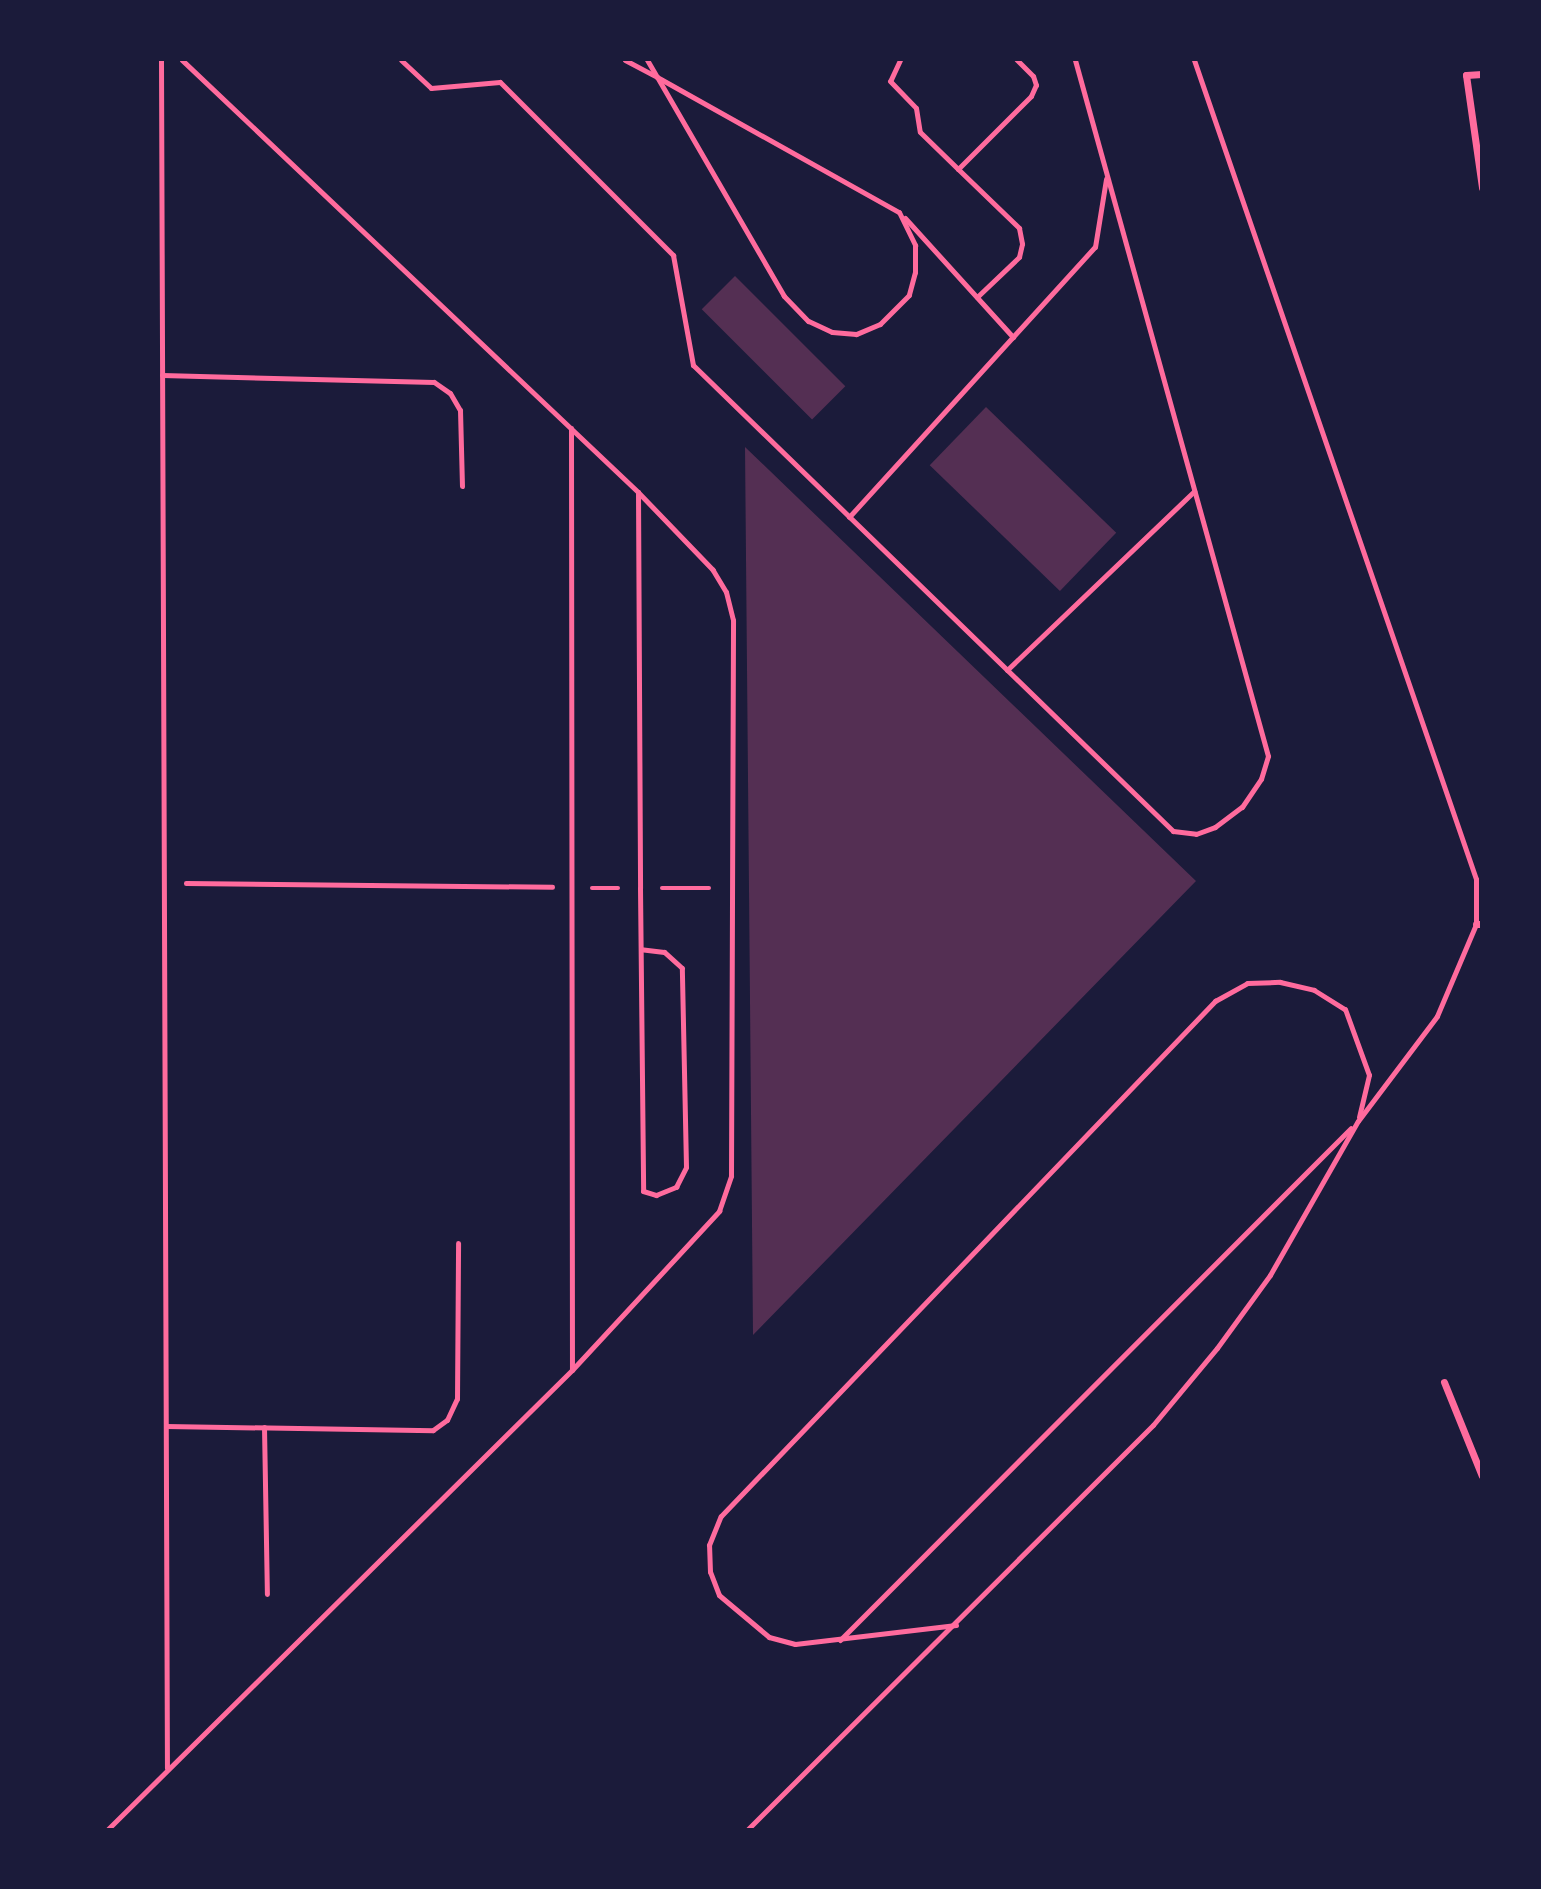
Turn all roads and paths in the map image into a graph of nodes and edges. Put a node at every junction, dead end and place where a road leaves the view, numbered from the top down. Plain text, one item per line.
1 (161, 60) edge
2 (182, 60) edge
3 (401, 60) edge
4 (409, 60) edge
5 (625, 60) edge
6 (647, 60) edge
7 (900, 60) edge
8 (1017, 60) edge
9 (1075, 60) edge
10 (1195, 60) edge
11 (409, 68) junction
12 (1482, 74) edge
13 (657, 77) junction
14 (958, 169) junction
15 (1107, 176) junction
16 (1482, 188) edge
17 (899, 212) junction
18 (977, 297) junction
19 (1013, 337) junction
20 (162, 375) junction
21 (570, 428) junction
22 (462, 486) dead end
23 (1194, 491) junction
24 (638, 492) junction
25 (849, 517) junction
26 (1007, 670) junction
27 (164, 883) junction
28 (571, 887) junction
29 (640, 888) junction
30 (732, 889) junction
31 (1479, 924) edge
32 (641, 949) junction
33 (1358, 1121) junction
34 (458, 1243) dead end
35 (572, 1370) junction
36 (1444, 1382) dead end
37 (166, 1426) junction
38 (264, 1427) junction
39 (1482, 1476) edge
40 (267, 1594) dead end
41 (956, 1625) junction
42 (840, 1640) junction
43 (167, 1768) junction
44 (108, 1829) edge
45 (748, 1829) edge

1 - 20 lane
2 - 21 lane
3 - 11 lane
4 - 11 lane
5 - 13 lane
6 - 13 lane
7 - 14 lane
8 - 14 lane
9 - 15 lane
10 - 31 lane
11 - 25 lane
12 - 16 street
13 - 17 lane
13 - 17 lane
14 - 18 lane
15 - 19 lane
15 - 23 lane
17 - 18 lane
18 - 19 lane
19 - 25 lane
20 - 22 lane
20 - 27 lane
21 - 24 lane
21 - 28 lane
23 - 26 lane
23 - 26 lane
24 - 29 lane
24 - 30 lane
25 - 26 lane
27 - 28 path
27 - 37 lane
28 - 29 path
28 - 35 lane
29 - 30 path
29 - 32 lane
30 - 35 lane
31 - 33 lane
32 - 32 lane
33 - 41 lane
33 - 42 lane
33 - 42 lane
34 - 38 lane
35 - 43 lane
36 - 39 street
37 - 38 lane
37 - 43 lane
38 - 40 lane
41 - 42 lane
41 - 45 lane
43 - 44 lane

